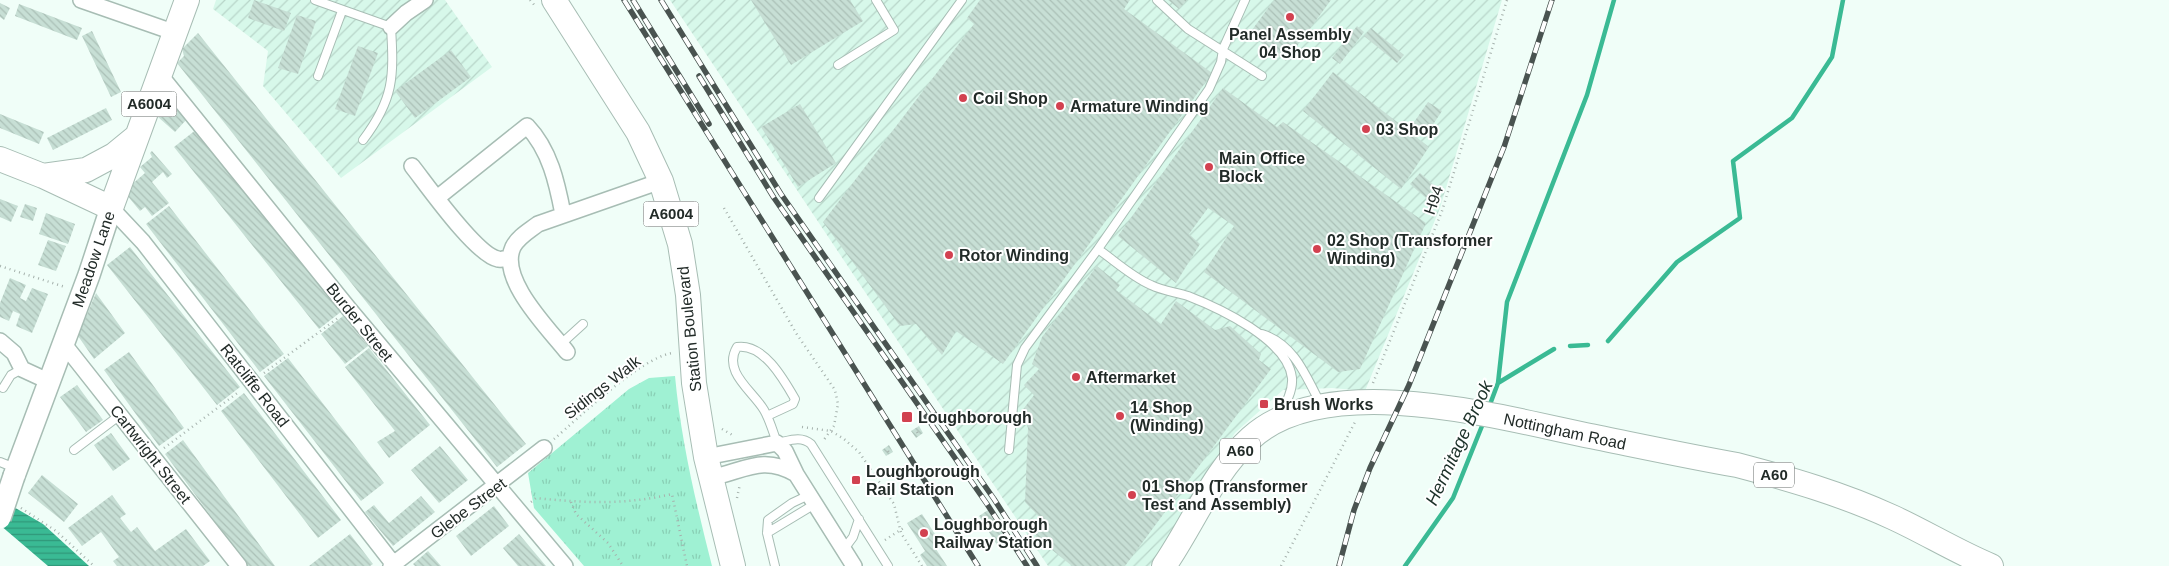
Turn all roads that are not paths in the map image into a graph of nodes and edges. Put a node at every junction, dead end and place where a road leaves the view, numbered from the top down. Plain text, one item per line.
1 (81, 0) edge
2 (186, 0) edge
3 (315, 0) edge
4 (425, 0) edge
5 (554, 0) edge
6 (876, 0) edge
7 (962, 0) edge
8 (1157, 0) edge
9 (1245, 0) edge
10 (342, 11) junction
11 (391, 28) junction
12 (174, 32) junction
13 (1223, 50) junction
14 (838, 65) dead end
15 (160, 74) junction
16 (318, 76) dead end
17 (1262, 76) dead end
18 (137, 136) junction
19 (363, 140) dead end
20 (0, 159) edge
21 (412, 166) dead end
22 (43, 176) junction
23 (661, 181) junction
24 (437, 198) junction
25 (819, 198) dead end
26 (111, 208) junction
27 (563, 214) junction
28 (1098, 249) junction
29 (510, 258) junction
30 (583, 324) dead end
31 (1260, 334) junction
32 (0, 342) edge
33 (63, 343) junction
34 (564, 348) joint
35 (22, 369) junction
36 (48, 381) junction
37 (4, 388) dead end
38 (1322, 407) junction
39 (120, 415) junction
40 (767, 416) junction
41 (1271, 425) junction
42 (775, 439) junction
43 (544, 448) road end
44 (74, 450) dead end
45 (1009, 450) dead end
46 (708, 467) junction
47 (10, 469) edge
48 (796, 474) junction
49 (496, 487) junction
50 (812, 499) junction
51 (8, 512) edge
52 (859, 519) junction
53 (767, 533) junction
54 (844, 549) junction
55 (393, 565) edge
56 (239, 566) edge
57 (565, 566) edge
58 (733, 566) edge
59 (775, 566) edge
60 (854, 566) edge
61 (888, 566) edge
62 (1164, 566) edge
63 (1991, 566) edge

1 - 12 street
2 - 12 main road, Meadow Lane / A6004
3 - 10 lane
4 - 11 street
5 - 23 main road, Station Boulevard / A6004
6 - 14 lane
7 - 25 lane
8 - 13 lane
9 - 13 lane
10 - 11 lane
10 - 16 lane
11 - 19 lane
12 - 15 main road, Meadow Lane / A6004
13 - 17 lane
13 - 28 lane
15 - 18 main road, Meadow Lane / A6004
15 - 49 street, Burder Street
18 - 22 main road, A6004
18 - 26 main road, Meadow Lane / A6004
20 - 22 main road, A6004
21 - 24 street
22 - 26 main road, A6004
23 - 27 street
23 - 46 main road, Station Boulevard / A6004
24 - 27 street
24 - 29 street
26 - 33 street, Meadow Lane
26 - 55 street, Ratcliffe Road
27 - 29 street
28 - 31 lane
28 - 45 lane
29 - 34 street
30 - 34 lane
31 - 38 lane
31 - 41 lane
32 - 35 street
33 - 36 street, Meadow Lane
33 - 39 street, Cartwright Street
35 - 36 street
35 - 37 lane
36 - 47 street, Meadow Lane
38 - 41 main road, Nottingham Road / A60
38 - 63 main road, Nottingham Road / A60
39 - 44 lane
39 - 56 street, Cartwright Street
40 - 40 lane
40 - 42 lane
41 - 62 main road, Nottingham Road / A60
42 - 46 street
42 - 48 street
42 - 52 lane
43 - 49 street, Glebe Street
46 - 48 street
46 - 58 main road, Station Boulevard / A6004
47 - 51 street, Meadow Lane, bridge
48 - 50 street
49 - 55 street, Glebe Street
49 - 57 street, Burder Street
50 - 53 lane
50 - 53 lane
50 - 54 street
52 - 54 lane
52 - 61 lane
53 - 59 lane
54 - 60 street

